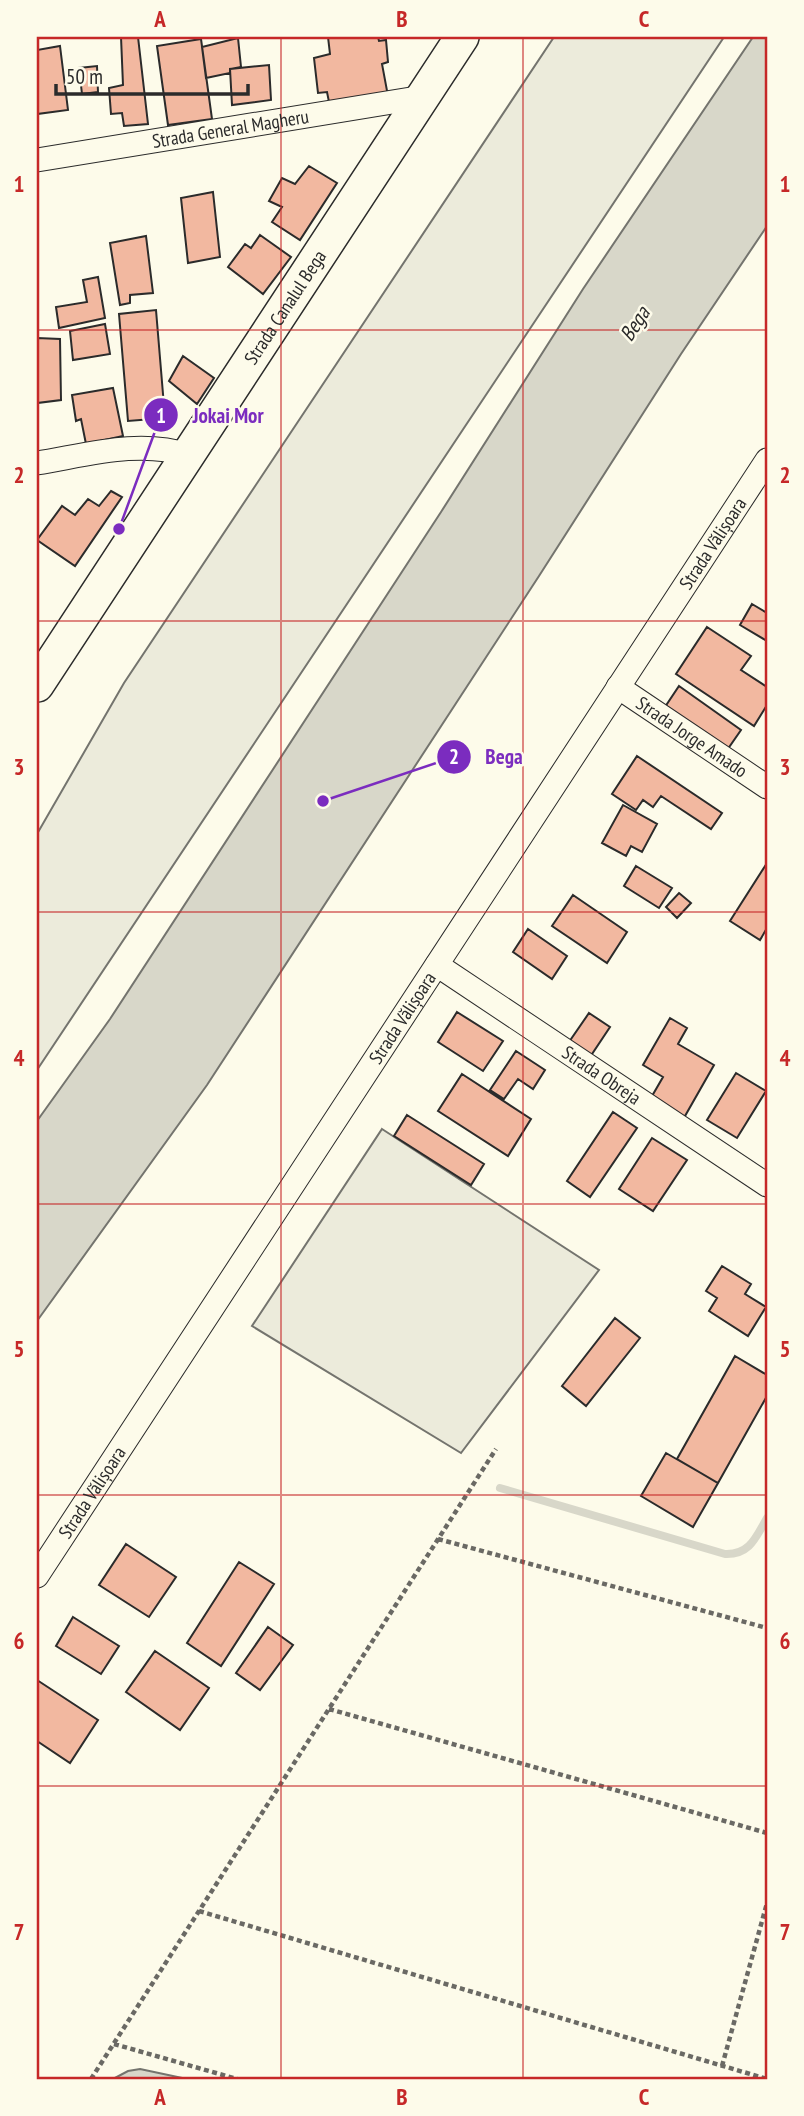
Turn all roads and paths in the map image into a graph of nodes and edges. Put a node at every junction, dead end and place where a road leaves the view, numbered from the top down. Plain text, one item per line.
1 (463, 37) edge
2 (423, 97) junction
3 (37, 160) edge
4 (188, 455) junction
5 (767, 460) edge
6 (37, 463) edge
7 (37, 685) edge
8 (618, 687) junction
9 (767, 787) edge
10 (437, 965) junction
11 (767, 1185) edge
12 (496, 1449) dead end
13 (438, 1539) junction
14 (37, 1576) edge
15 (767, 1628) edge
16 (329, 1709) junction
17 (767, 1833) edge
18 (767, 1903) edge
19 (199, 1911) junction
20 (114, 2044) junction
21 (722, 2066) junction
22 (91, 2079) edge
23 (237, 2079) edge
24 (767, 2079) edge

1 - 2 street, Strada Canalul Bega
2 - 3 street, Strada General Magheru
2 - 4 street, Strada Canalul Bega
4 - 6 street
4 - 7 street, Strada Canalul Bega
5 - 8 street, Strada Vălișoara
8 - 9 street, Strada Jorge Amado
8 - 10 street, Strada Vălișoara
10 - 11 street, Strada Obreja
10 - 14 street, Strada Vălișoara
12 - 13 path
13 - 15 path
13 - 16 path
16 - 17 path
16 - 19 path
18 - 21 path
19 - 20 path
19 - 21 path
20 - 22 path
20 - 23 path
21 - 24 path

